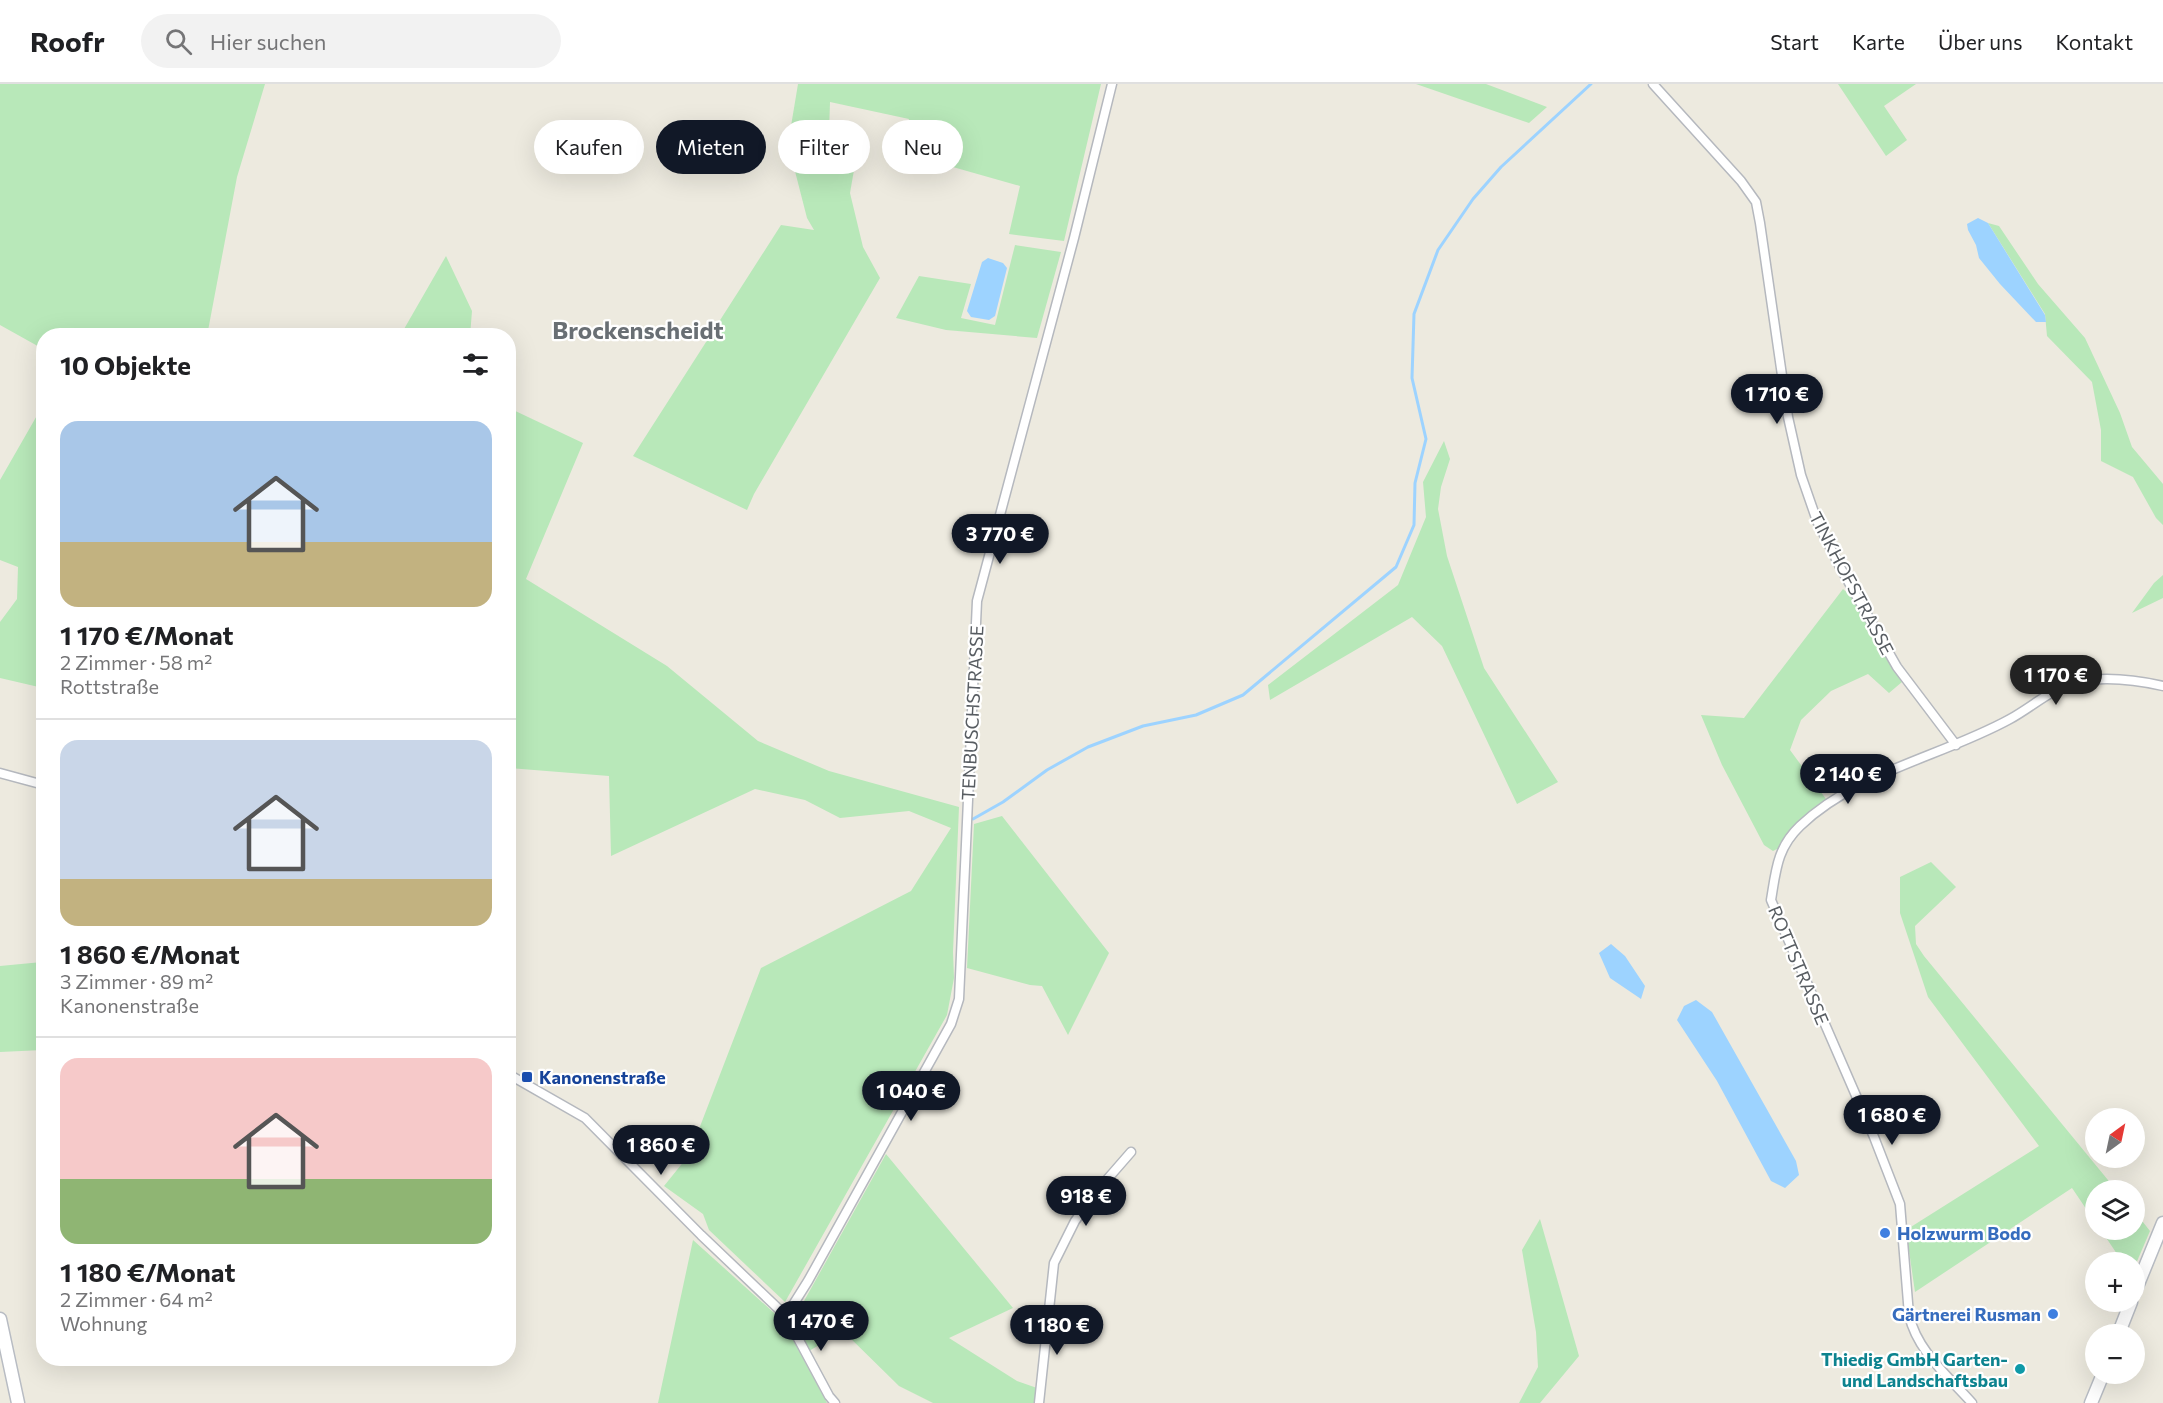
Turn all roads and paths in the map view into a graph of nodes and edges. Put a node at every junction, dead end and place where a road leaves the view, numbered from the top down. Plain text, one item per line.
1 (1112, 84) edge
2 (1653, 84) edge
3 (2163, 686) edge
4 (1956, 745) junction
5 (0, 773) edge
6 (36, 782) edge
7 (516, 1079) edge
8 (1131, 1152) dead end
9 (2163, 1223) edge
10 (2145, 1267) edge
11 (786, 1316) junction
12 (0, 1319) edge
13 (2099, 1384) edge
14 (18, 1403) edge
15 (835, 1403) edge
16 (1039, 1403) edge
17 (1972, 1403) edge
18 (2091, 1403) edge

1 - 11 street, TENBUSCHSTRASSE
2 - 4 street, TINKHOFSTRASSE
3 - 4 street, ROTTSTRASSE
4 - 17 street, ROTTSTRASSE
5 - 6 street
7 - 11 street
8 - 16 street
9 - 10 main road
11 - 15 street
12 - 14 main road
13 - 18 main road

